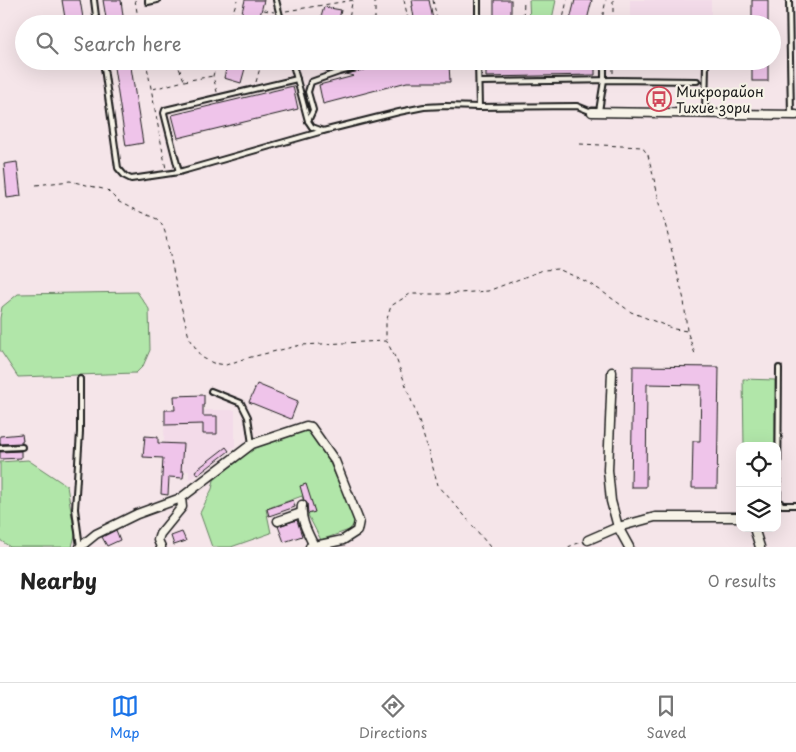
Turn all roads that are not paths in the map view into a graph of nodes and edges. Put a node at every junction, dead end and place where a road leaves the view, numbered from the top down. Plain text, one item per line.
1 (94, 0) edge
2 (148, 0) edge
3 (157, 0) edge
4 (276, 0) edge
5 (478, 0) edge
6 (789, 0) edge
7 (96, 15) edge
8 (278, 15) edge
9 (478, 15) edge
10 (104, 70) edge
11 (294, 70) edge
12 (347, 70) edge
13 (478, 70) edge
14 (604, 70) edge
15 (706, 70) edge
16 (297, 79) junction
17 (604, 80) junction
18 (697, 80) dead end
19 (479, 82) junction
20 (479, 107) junction
21 (595, 113) junction
22 (705, 113) junction
23 (794, 115) edge
24 (308, 121) junction
25 (323, 131) junction
26 (179, 172) junction
27 (779, 368) dead end
28 (612, 372) dead end
29 (80, 379) dead end
30 (211, 392) dead end
31 (778, 442) edge
32 (252, 444) junction
33 (22, 447) dead end
34 (0, 448) edge
35 (778, 487) edge
36 (181, 498) junction
37 (796, 505) edge
38 (736, 517) edge
39 (278, 521) dead end
40 (618, 527) junction
41 (755, 532) edge
42 (588, 540) road end
43 (312, 546) edge
44 (80, 547) edge
45 (161, 547) edge
46 (630, 547) edge
47 (760, 547) edge

1 - 7 lane
2 - 3 lane
4 - 8 lane
5 - 9 lane
6 - 23 lane
10 - 26 lane
11 - 16 lane
12 - 24 lane
13 - 19 lane
14 - 17 lane
15 - 22 lane
16 - 24 lane
16 - 26 lane
17 - 18 lane
17 - 19 lane
17 - 21 lane
19 - 20 lane
20 - 21 lane
20 - 25 lane
21 - 22 street
22 - 23 street
24 - 25 lane
25 - 26 lane
27 - 31 lane
28 - 40 street
29 - 44 lane
30 - 32 lane
32 - 36 street
32 - 43 street
33 - 34 lane
35 - 37 lane
36 - 44 street
36 - 45 street
38 - 40 street
39 - 43 street
40 - 42 street
40 - 46 street
41 - 47 street

